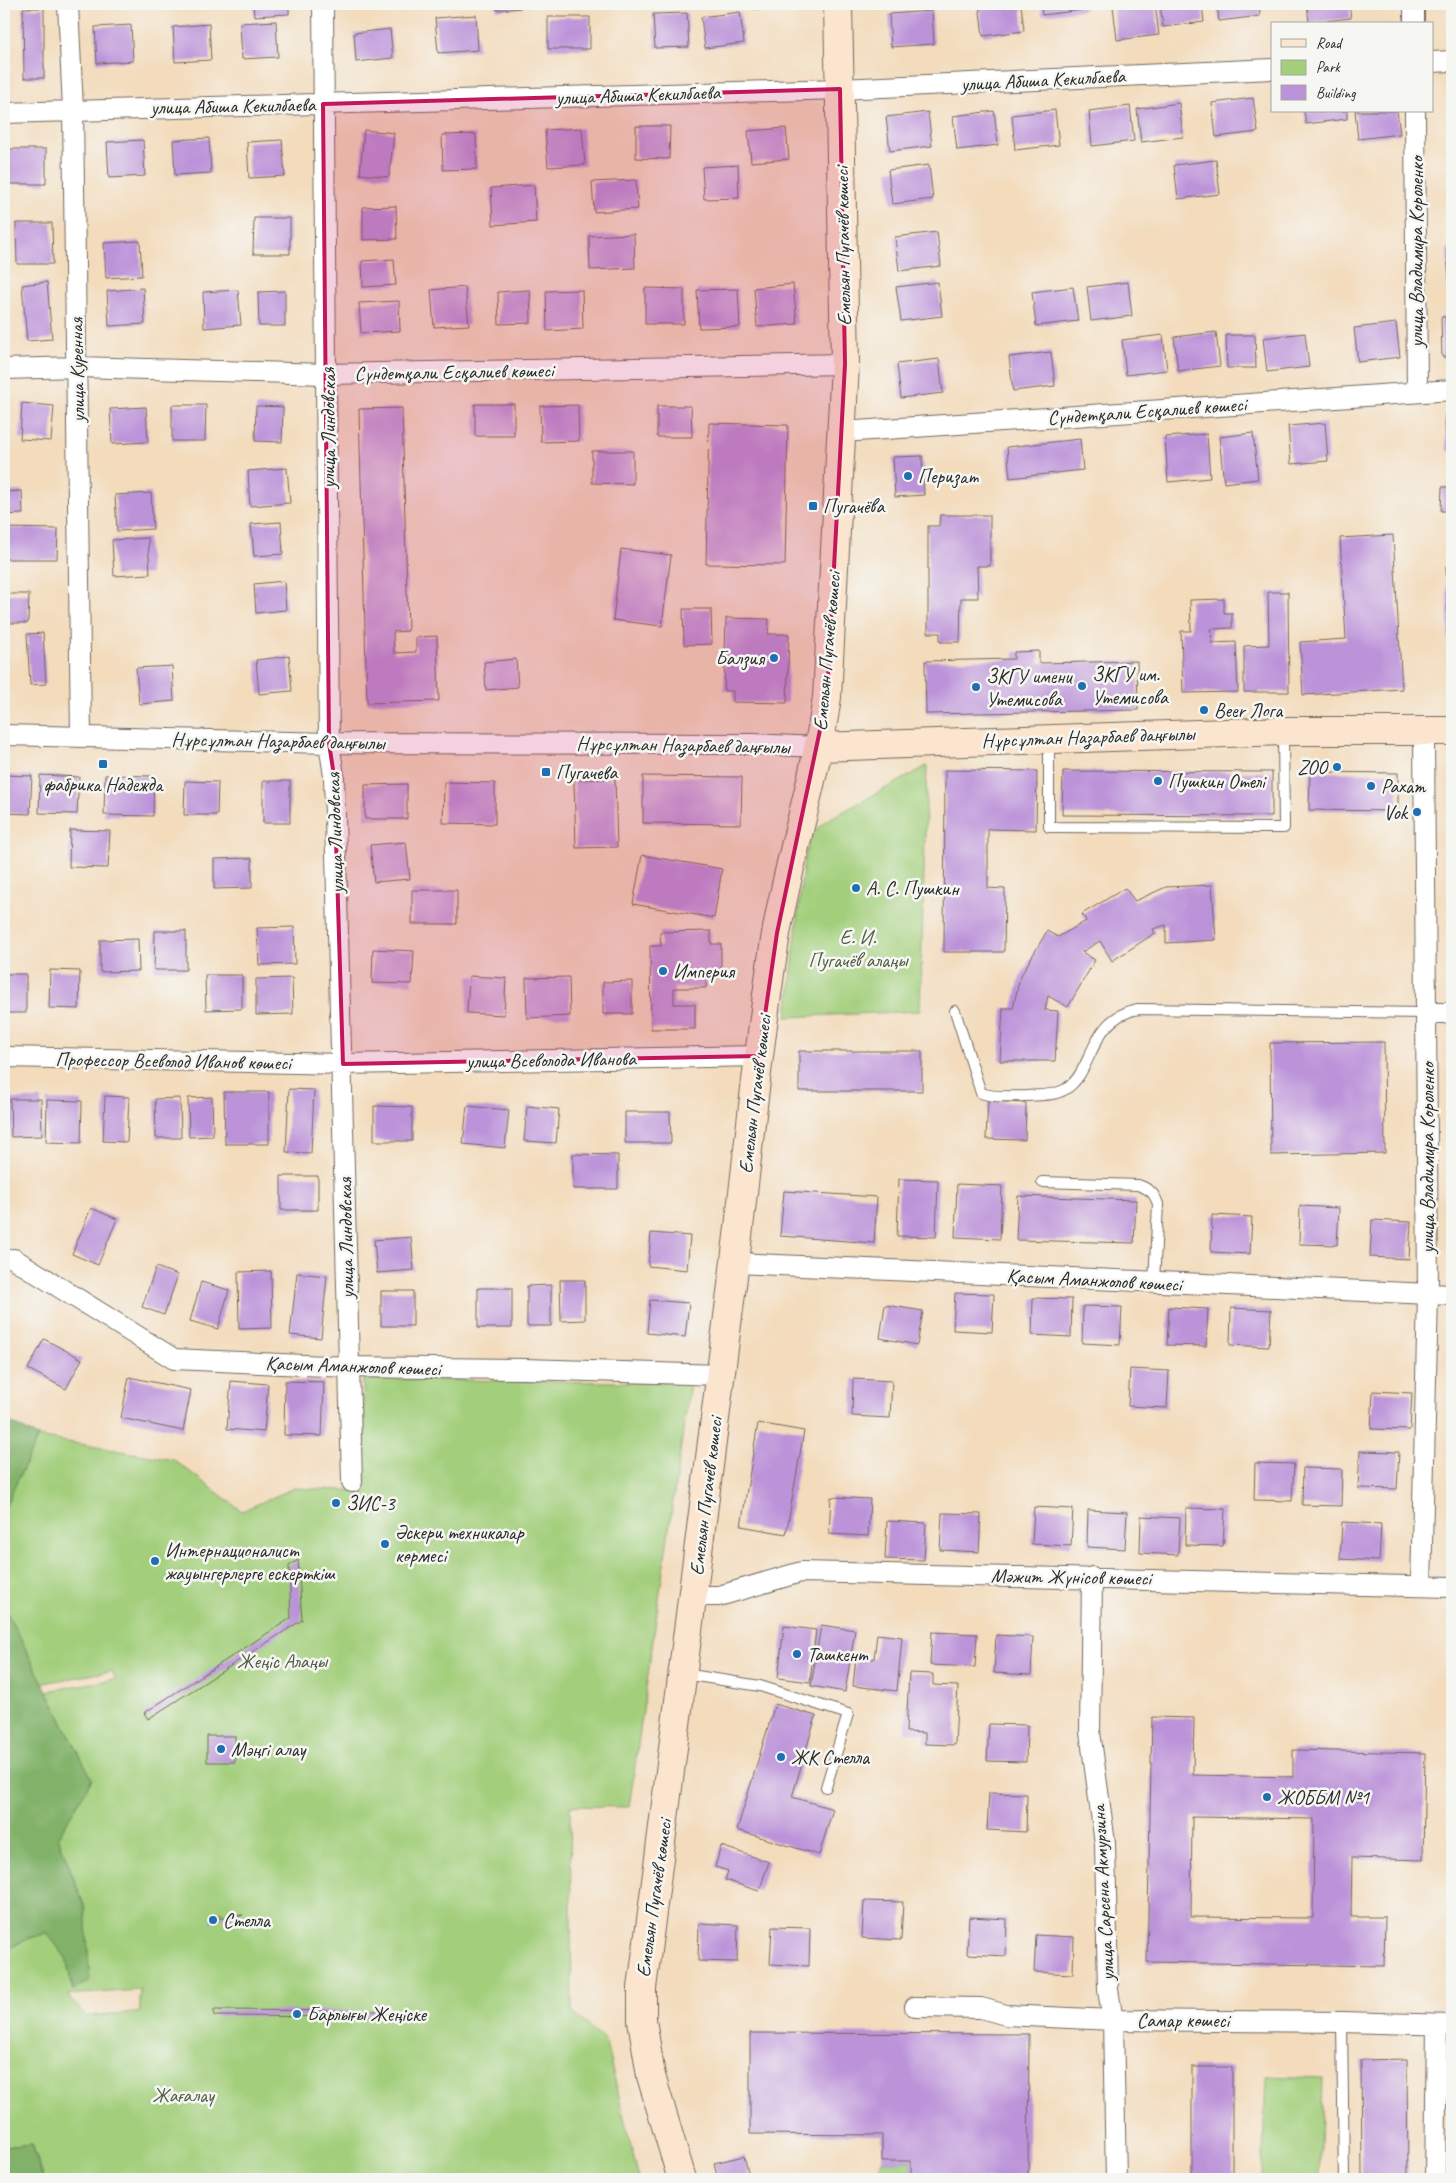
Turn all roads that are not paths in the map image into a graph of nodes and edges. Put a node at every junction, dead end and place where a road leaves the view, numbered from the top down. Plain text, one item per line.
1 (68, 4) edge
2 (323, 4) edge
3 (838, 4) edge
4 (1414, 4) edge
5 (1414, 22) edge
6 (1452, 61) edge
7 (1434, 62) edge
8 (1271, 69) edge
9 (840, 89) junction
10 (323, 104) junction
11 (73, 109) junction
12 (1414, 112) edge
13 (4, 113) edge
14 (845, 364) junction
15 (78, 367) junction
16 (4, 370) edge
17 (327, 374) junction
18 (1452, 390) edge
19 (1417, 392) junction
20 (842, 432) junction
21 (1283, 731) junction
22 (1424, 731) junction
23 (1452, 731) edge
24 (4, 735) edge
25 (81, 737) junction
26 (1049, 738) junction
27 (329, 743) junction
28 (819, 747) junction
29 (955, 1012) dead end
30 (1426, 1013) junction
31 (1452, 1013) edge
32 (759, 1056) junction
33 (4, 1057) edge
34 (343, 1064) junction
35 (1042, 1182) dead end
36 (14, 1259) dead end
37 (735, 1263) junction
38 (1154, 1282) junction
39 (1428, 1295) junction
40 (1452, 1295) edge
41 (348, 1367) junction
42 (721, 1375) junction
43 (352, 1482) dead end
44 (1092, 1577) junction
45 (1421, 1586) junction
46 (1452, 1587) edge
47 (693, 1596) junction
48 (683, 1674) junction
49 (826, 1787) dead end
50 (915, 2007) dead end
51 (1113, 2020) junction
52 (1342, 2022) junction
53 (1444, 2025) edge
54 (682, 2179) edge
55 (1116, 2179) edge
56 (1344, 2179) edge
57 (1435, 2179) edge

1 - 11 street, улица Куренная
2 - 10 street, улица Линдовская
3 - 9 street, Емельян Пугачёв көшесі
4 - 5 street
6 - 7 street
8 - 9 street, улица Абиша Кекилбаева
9 - 10 street, улица Абиша Кекилбаева
9 - 14 street, Емельян Пугачёв көшесі
10 - 11 street, улица Абиша Кекилбаева
10 - 17 street, улица Линдовская
11 - 13 street, улица Абиша Кекилбаева
11 - 15 street, улица Куренная
12 - 19 street, улица Владимира Короленко
14 - 17 street, Сүндетқали Есқалиев көшесі
14 - 20 street, Емельян Пугачёв көшесі
15 - 16 street, Сүндетқали Есқалиев көшесі
15 - 17 street, Сүндетқали Есқалиев көшесі
15 - 25 street, улица Куренная
17 - 27 street, улица Линдовская
18 - 19 street, Сүндетқали Есқалиев көшесі
19 - 20 street, Сүндетқали Есқалиев көшесі
20 - 28 street, Емельян Пугачёв көшесі
21 - 22 street, Нұрсұлтан Назарбаев даңғылы
21 - 26 street, Нұрсұлтан Назарбаев даңғылы
21 - 26 lane
22 - 23 street, Нұрсұлтан Назарбаев даңғылы
22 - 30 street, улица Владимира Короленко
24 - 25 street, Нұрсұлтан Назарбаев даңғылы
25 - 27 street, Нұрсұлтан Назарбаев даңғылы
26 - 28 street, Нұрсұлтан Назарбаев даңғылы
27 - 28 street, Нұрсұлтан Назарбаев даңғылы
27 - 34 street, улица Линдовская
28 - 32 street, Емельян Пугачёв көшесі
29 - 30 lane
30 - 31 street
30 - 39 street, улица Владимира Короленко
32 - 34 street, улица Всеволода Иванова
32 - 37 street, Емельян Пугачёв көшесі
33 - 34 street, Профессор Всеволод Иванов көшесі
34 - 41 street, улица Линдовская
35 - 38 lane
36 - 41 street, Қасым Аманжолов көшесі
37 - 38 street, Қасым Аманжолов көшесі
37 - 42 street, Емельян Пугачёв көшесі
38 - 39 street, Қасым Аманжолов көшесі
39 - 40 street, Қасым Аманжолов көшесі
39 - 45 street, улица Владимира Короленко
41 - 42 street, Қасым Аманжолов көшесі
41 - 43 street, улица Линдовская
42 - 47 street, Емельян Пугачёв көшесі
44 - 45 street, Мәжит Жүнісов көшесі
44 - 47 street, Мәжит Жүнісов көшесі
44 - 51 street, улица Сарсена Акмурзина
45 - 46 street, Мәжит Жүнісов көшесі
47 - 48 street, Емельян Пугачёв көшесі
48 - 49 lane
48 - 54 street, Емельян Пугачёв көшесі
50 - 51 street, Самар көшесі
51 - 52 street, Самар көшесі
51 - 55 street, улица Сарсена Акмурзина
52 - 53 street, Самар көшесі
52 - 56 lane
53 - 57 street

